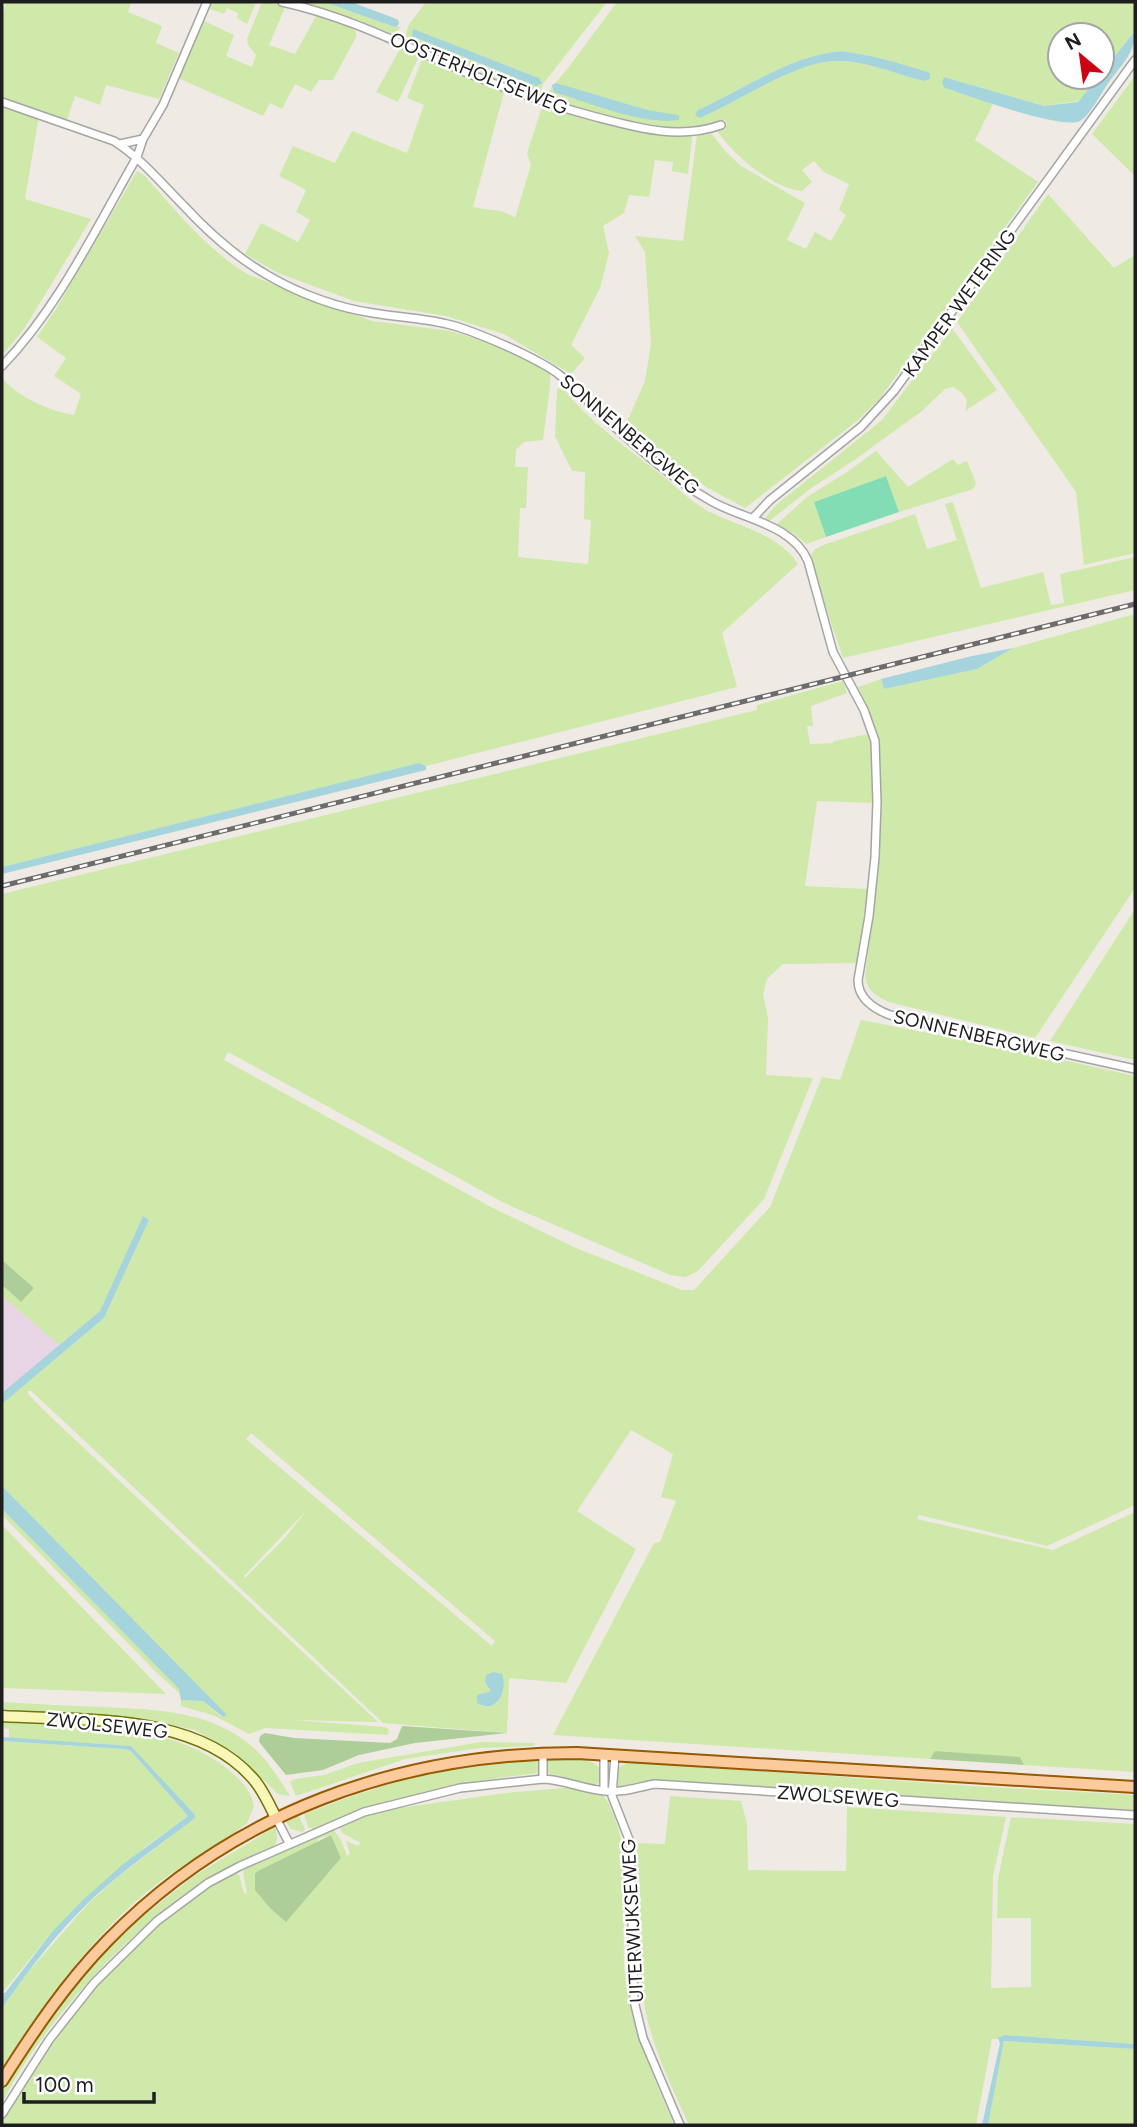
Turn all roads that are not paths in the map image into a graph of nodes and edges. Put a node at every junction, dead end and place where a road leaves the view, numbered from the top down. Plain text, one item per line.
1 (207, 2) edge
2 (282, 2) edge
3 (1135, 60) edge
4 (2, 102) edge
5 (721, 125) dead end
6 (143, 139) junction
7 (119, 144) junction
8 (137, 157) junction
9 (2, 366) edge
10 (753, 518) junction
11 (1135, 1069) edge
12 (2, 1716) edge
13 (543, 1753) junction
14 (610, 1754) junction
15 (543, 1779) junction
16 (1135, 1787) edge
17 (608, 1791) junction
18 (1135, 1815) edge
19 (276, 1818) junction
20 (289, 1843) junction
21 (2, 2081) edge
22 (2, 2114) edge
23 (680, 2125) edge

1 - 6 street
2 - 5 street, OOSTERHOLTSEWEG
3 - 10 street, KAMPER WETERING
4 - 7 street
6 - 7 street
6 - 8 street
7 - 8 street
8 - 9 street
8 - 10 street, SONNENBERGWEG
10 - 11 street, SONNENBERGWEG
12 - 19 main road, ZWOLSEWEG
13 - 14 main road, ZWOLSEWEG
13 - 15 street
13 - 19 main road, ZWOLSEWEG
14 - 16 main road, ZWOLSEWEG
14 - 17 street, UITERWIJKSEWEG
15 - 17 street, ZWOLSEWEG
15 - 20 street, ZWOLSEWEG
17 - 18 street, ZWOLSEWEG
17 - 23 street, UITERWIJKSEWEG
19 - 20 street
19 - 21 main road
20 - 22 street, ZWOLSEWEG

